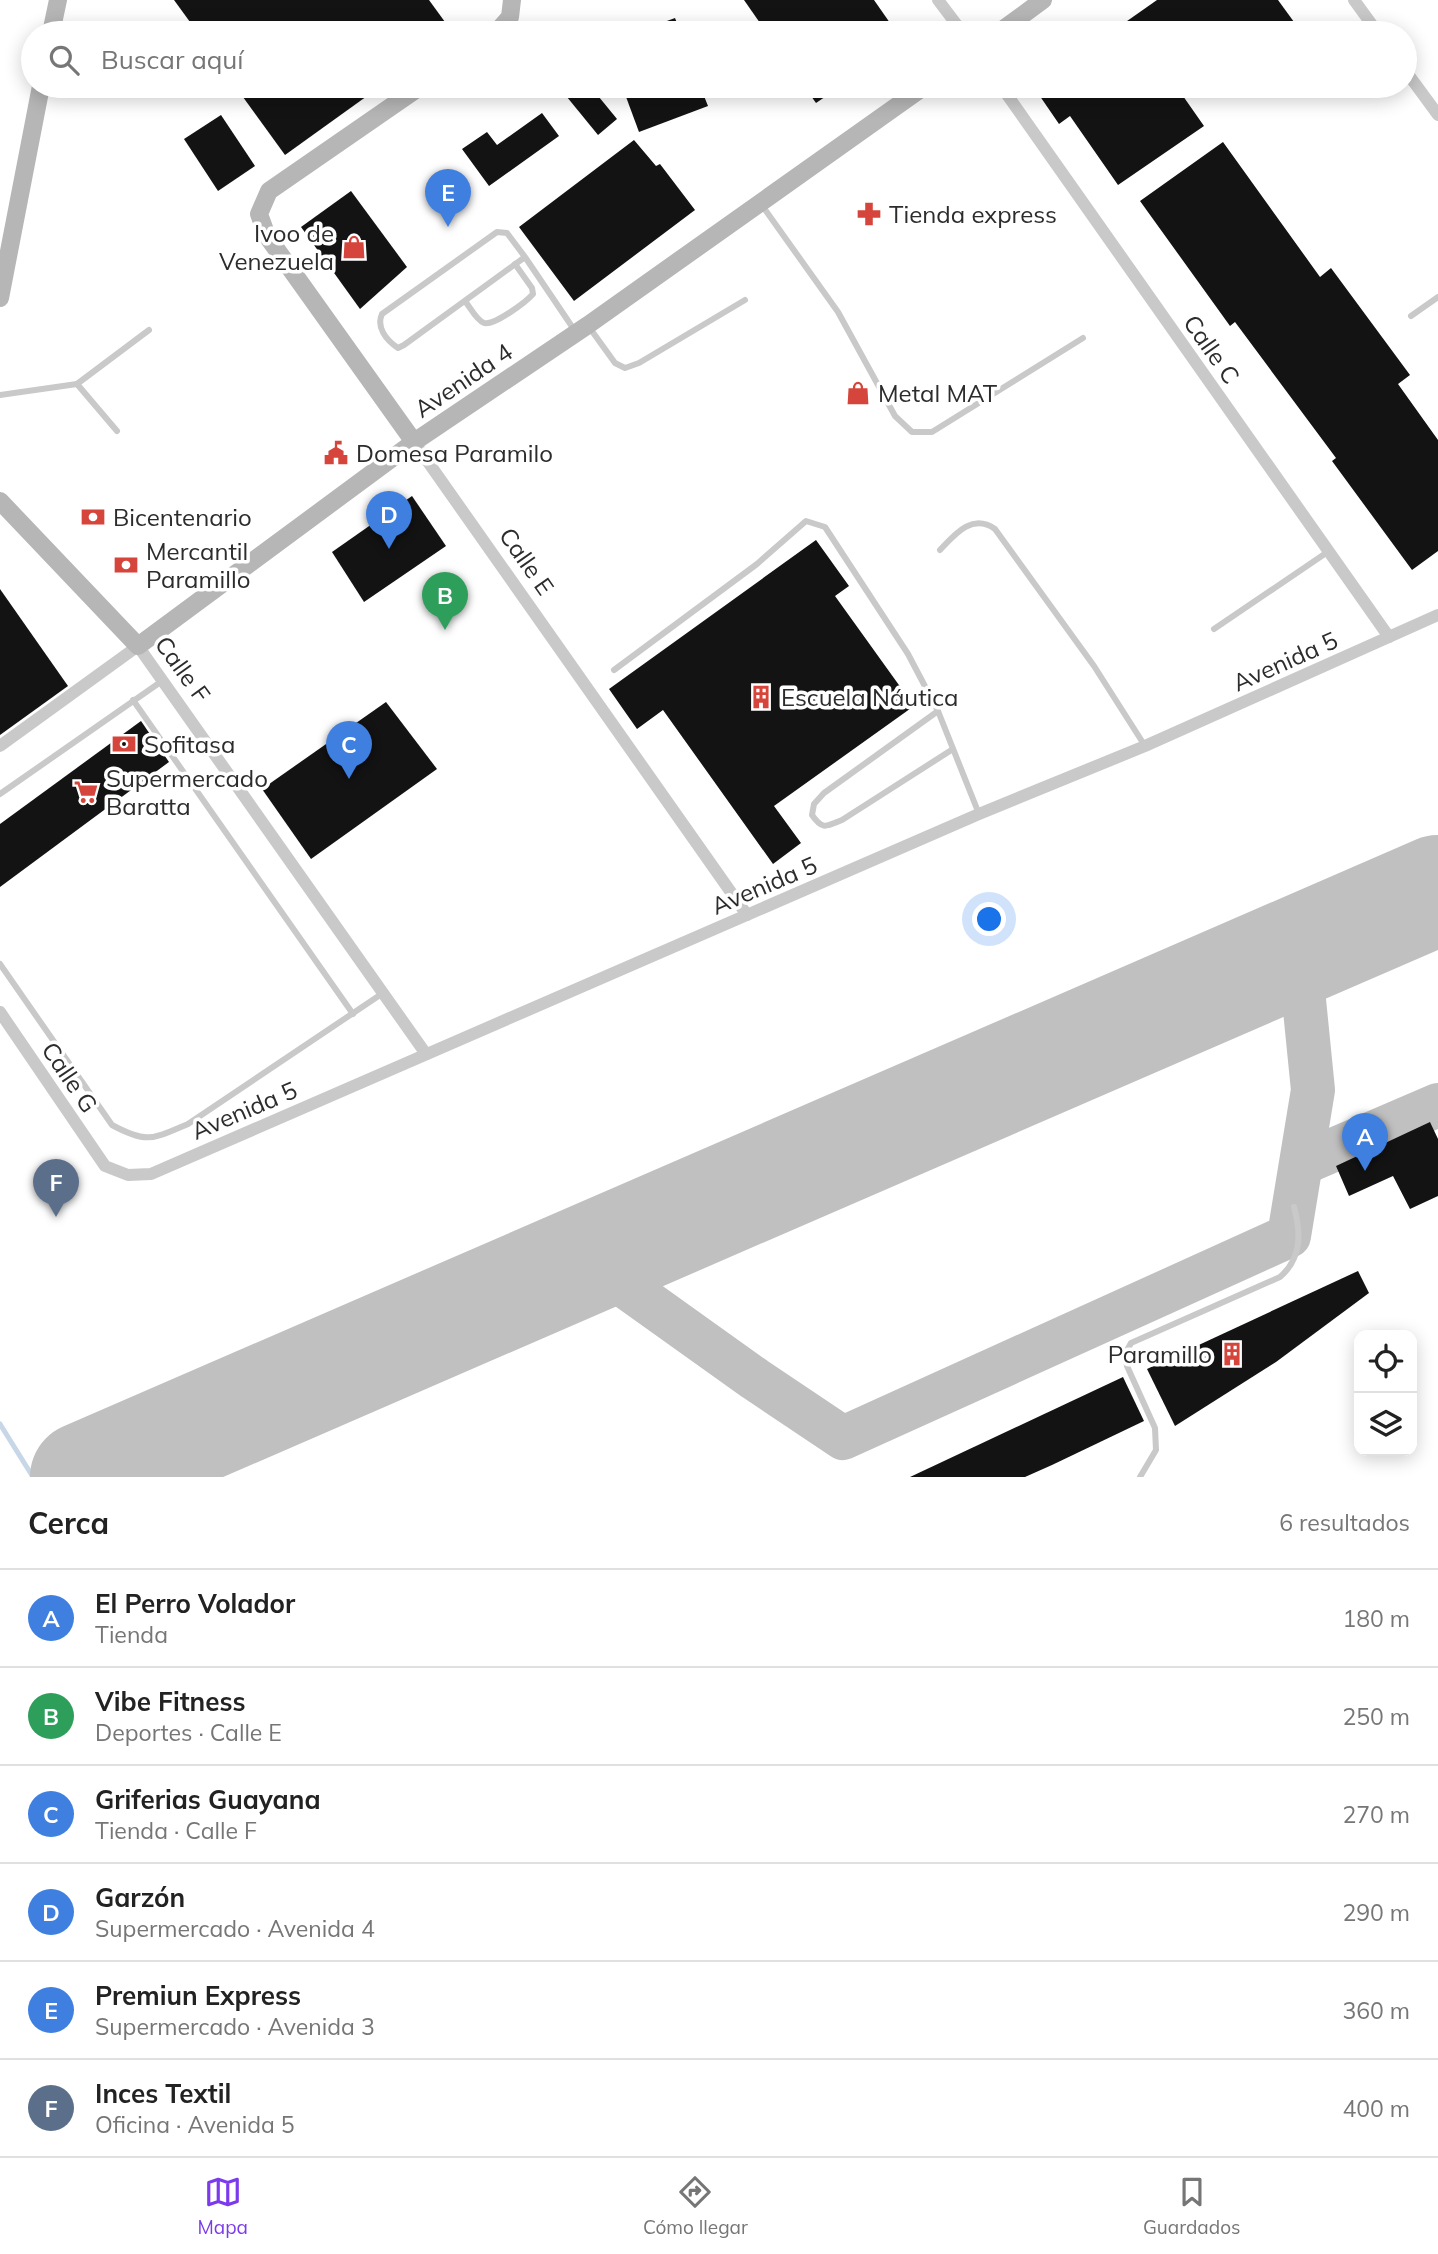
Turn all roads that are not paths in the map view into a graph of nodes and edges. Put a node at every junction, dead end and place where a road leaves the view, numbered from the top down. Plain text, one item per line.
1 (58, 0) edge
2 (512, 0) edge
3 (938, 0) edge
4 (1043, 0) edge
5 (1354, 0) edge
6 (54, 21) edge
7 (507, 21) edge
8 (954, 21) edge
9 (1014, 21) edge
10 (1369, 21) edge
11 (1417, 86) edge
12 (39, 98) edge
13 (404, 98) edge
14 (908, 98) edge
15 (1009, 98) edge
16 (1438, 115) edge
17 (760, 202) junction
18 (525, 257) junction
19 (515, 264) junction
20 (1438, 296) edge
21 (0, 298) edge
22 (745, 300) dead end
23 (465, 301) junction
24 (1411, 316) dead end
25 (582, 329) junction
26 (149, 330) dead end
27 (1083, 338) dead end
28 (77, 384) junction
29 (0, 395) edge
30 (117, 431) dead end
31 (414, 442) junction
32 (0, 501) edge
33 (940, 550) dead end
34 (1329, 551) junction
35 (1438, 615) edge
36 (1214, 629) dead end
37 (1389, 637) junction
38 (138, 646) junction
39 (614, 670) dead end
40 (163, 681) junction
41 (133, 700) junction
42 (938, 711) junction
43 (1145, 746) junction
44 (0, 747) edge
45 (953, 749) junction
46 (0, 794) edge
47 (979, 814) junction
48 (747, 915) junction
49 (0, 964) edge
50 (383, 993) junction
51 (0, 1012) edge
52 (353, 1014) junction
53 (426, 1054) junction
54 (105, 1166) joint
55 (1294, 1207) dead end
56 (1140, 1477) edge

1 - 6 main road
2 - 7 main road
3 - 8 street
4 - 9 main road
5 - 10 street
11 - 16 street
12 - 21 main road
13 - 31 main road, Calle E
14 - 17 main road, Avenida 4
15 - 34 street, Calle C
17 - 25 main road, Avenida 4
17 - 27 lane
18 - 19 lane
18 - 23 lane
18 - 25 lane
19 - 23 lane
19 - 23 lane
20 - 24 lane
22 - 25 lane
25 - 31 main road, Avenida 4
26 - 28 lane
28 - 29 lane
28 - 30 lane
31 - 38 main road, Avenida 4
31 - 48 street, Calle E
32 - 38 main road, Calle F
33 - 43 lane
34 - 36 lane
34 - 37 street, Calle C
35 - 37 street, Avenida 5
37 - 43 street, Avenida 5
38 - 40 street, Calle F
38 - 44 street, Avenida 4
39 - 42 lane
40 - 41 lane
40 - 50 street, Calle F
41 - 46 lane
41 - 52 lane
42 - 45 lane
42 - 45 lane
43 - 47 street, Avenida 5
45 - 47 lane
47 - 48 street, Avenida 5
48 - 53 street, Avenida 5
49 - 52 lane
50 - 52 lane
50 - 53 street, Calle F
51 - 54 street, Calle G
53 - 54 street, Avenida 5
55 - 56 lane

